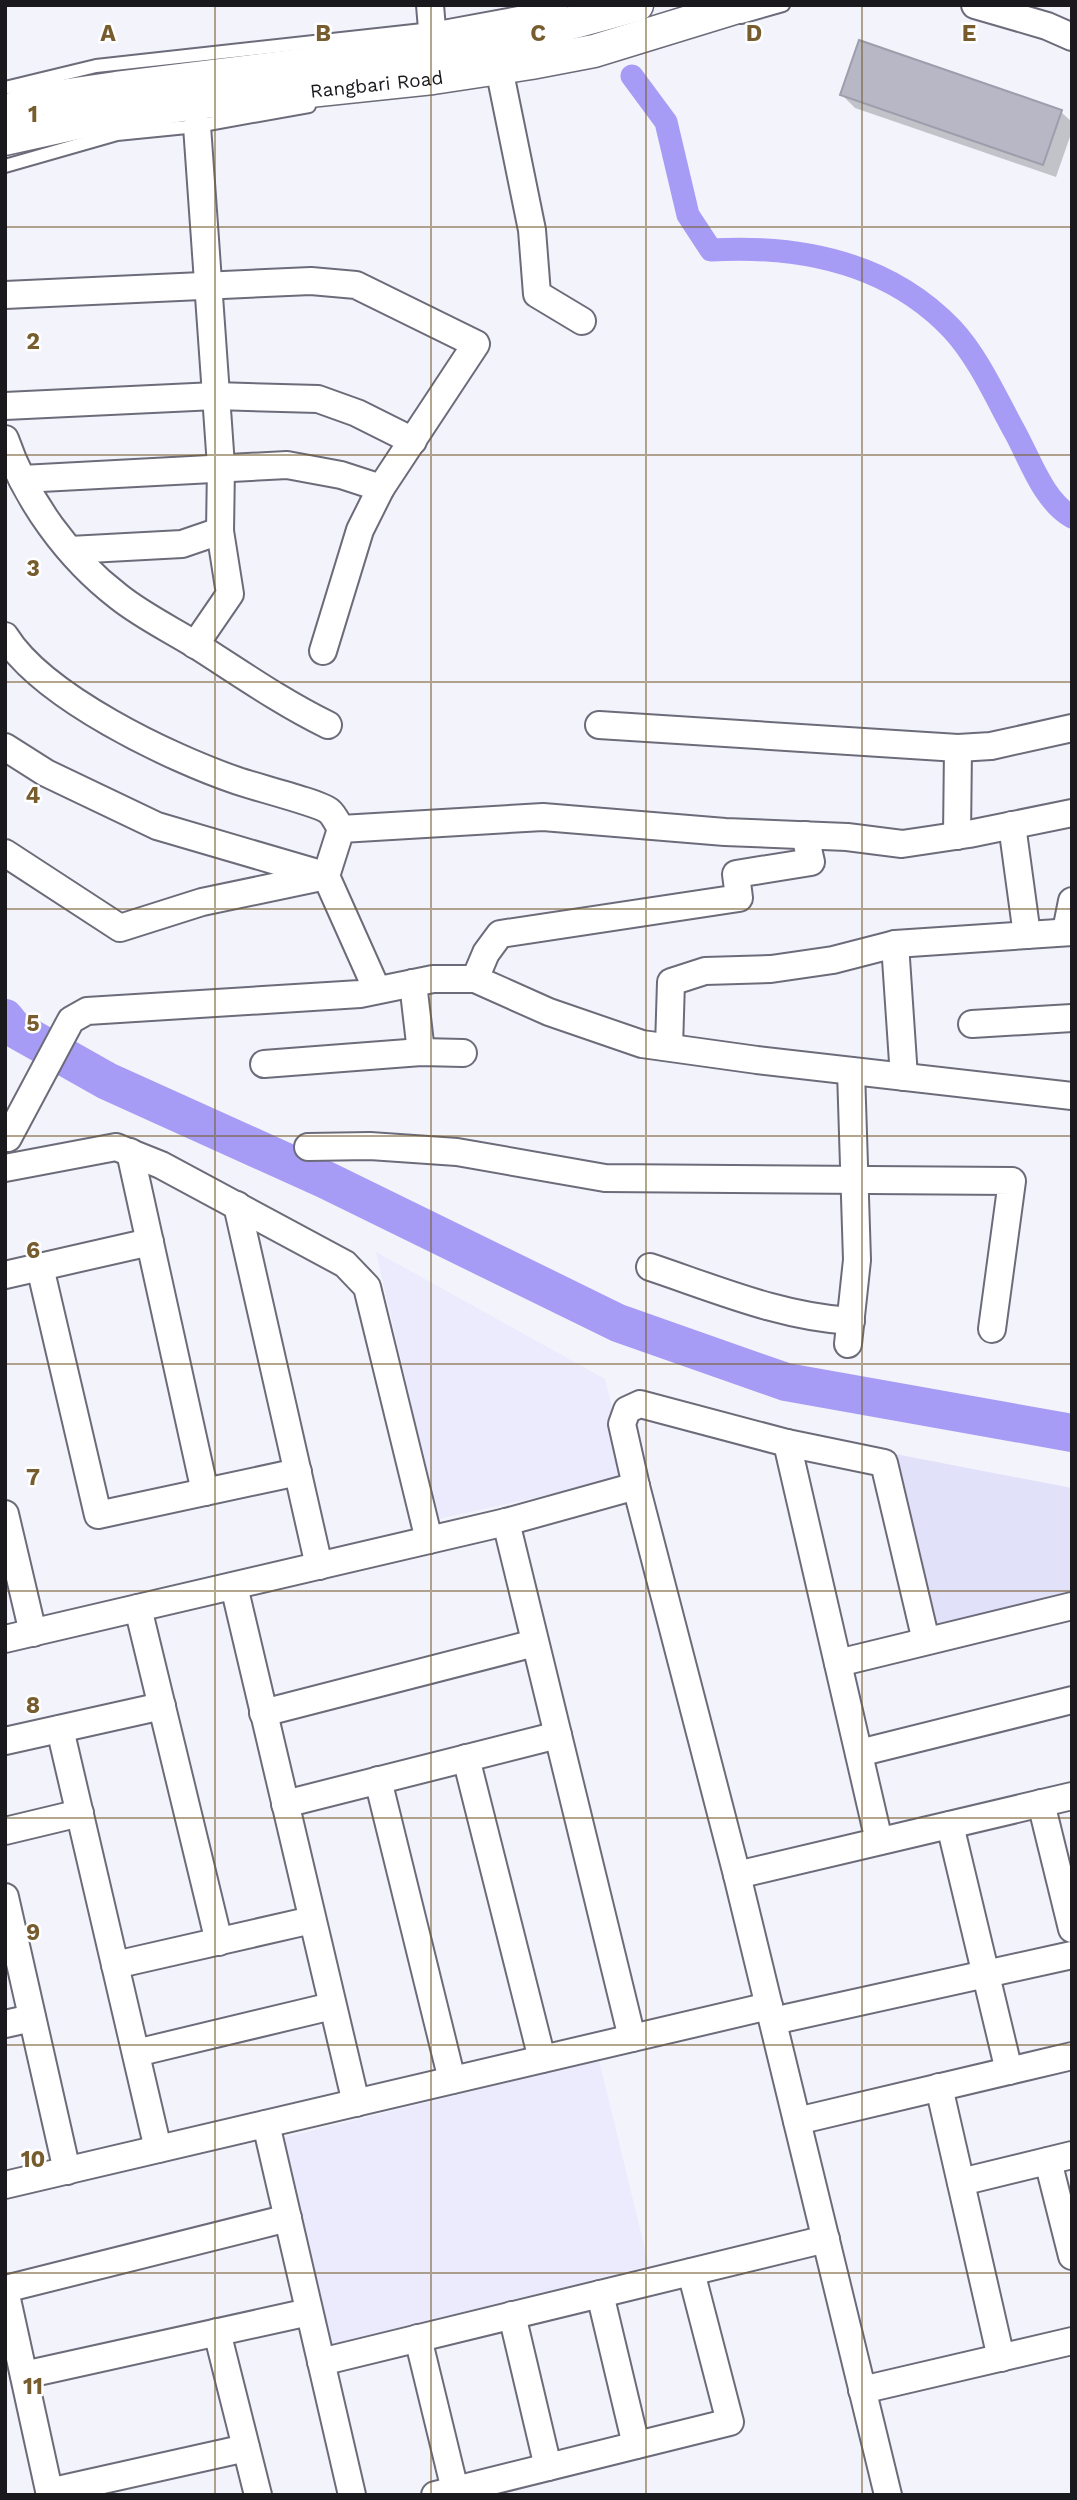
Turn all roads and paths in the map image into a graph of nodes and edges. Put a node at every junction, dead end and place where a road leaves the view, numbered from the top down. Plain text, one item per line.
1 (562, 5) edge
2 (637, 5) edge
3 (744, 5) edge
4 (783, 5) edge
5 (975, 5) edge
6 (431, 17) edge
7 (1060, 23) edge
8 (1072, 37) edge
9 (501, 78) junction
10 (5, 88) edge
11 (5, 112) edge
12 (197, 126) junction
13 (5, 139) edge
14 (5, 166) edge
15 (206, 285) junction
16 (5, 295) edge
17 (582, 321) dead end
18 (215, 397) junction
19 (5, 406) edge
20 (5, 439) edge
21 (413, 441) junction
22 (221, 466) junction
23 (22, 479) junction
24 (381, 488) junction
25 (220, 531) junction
26 (70, 550) junction
27 (5, 636) edge
28 (195, 645) junction
29 (323, 651) dead end
30 (328, 725) dead end
31 (599, 725) dead end
32 (1072, 728) edge
33 (5, 747) edge
34 (958, 748) junction
35 (1072, 813) edge
36 (1012, 825) junction
37 (341, 829) junction
38 (805, 835) junction
39 (957, 836) junction
40 (5, 853) edge
41 (326, 876) junction
42 (1072, 901) edge
43 (1069, 931) edge
44 (1027, 934) junction
45 (895, 944) junction
46 (475, 979) junction
47 (413, 983) junction
48 (377, 990) junction
49 (1072, 1018) edge
50 (972, 1024) dead end
51 (669, 1047) junction
52 (421, 1052) junction
53 (463, 1053) dead end
54 (264, 1065) dead end
55 (850, 1071) junction
56 (904, 1077) junction
57 (1072, 1096) edge
58 (7, 1135) edge
59 (308, 1147) dead end
60 (130, 1152) junction
61 (13, 1166) edge
62 (855, 1182) junction
63 (237, 1205) junction
64 (149, 1242) junction
65 (40, 1267) junction
66 (650, 1267) dead end
67 (5, 1275) edge
68 (992, 1329) dead end
69 (787, 1443) junction
70 (298, 1472) junction
71 (636, 1486) junction
72 (205, 1492) junction
73 (506, 1522) junction
74 (7, 1529) edge
75 (429, 1540) junction
76 (319, 1566) junction
77 (234, 1586) junction
78 (1072, 1606) edge
79 (138, 1608) junction
80 (33, 1633) junction
81 (5, 1639) edge
82 (926, 1641) junction
83 (535, 1643) junction
84 (838, 1663) junction
85 (1072, 1700) edge
86 (162, 1706) junction
87 (264, 1713) junction
88 (60, 1729) junction
89 (558, 1735) junction
90 (5, 1741) edge
91 (859, 1753) junction
92 (466, 1758) junction
93 (378, 1780) junction
94 (1072, 1796) edge
95 (1041, 1803) junction
96 (285, 1804) junction
97 (80, 1813) junction
98 (950, 1825) junction
99 (5, 1831) edge
100 (879, 1841) junction
101 (737, 1875) junction
102 (5, 1897) edge
103 (312, 1920) junction
104 (1072, 1929) edge
105 (219, 1942) junction
106 (1072, 1955) edge
107 (115, 1965) junction
108 (985, 1972) junction
109 (332, 2006) junction
110 (771, 2013) junction
111 (32, 2018) junction
112 (5, 2024) edge
113 (632, 2038) junction
114 (136, 2053) junction
115 (1072, 2056) edge
116 (542, 2059) junction
117 (1009, 2071) junction
118 (452, 2080) junction
119 (939, 2087) junction
120 (356, 2103) junction
121 (797, 2121) junction
122 (265, 2124) junction
123 (158, 2150) junction
124 (1060, 2158) edge
125 (67, 2171) junction
126 (961, 2182) junction
127 (5, 2185) edge
128 (288, 2218) junction
129 (826, 2239) junction
130 (1072, 2256) edge
131 (691, 2272) junction
132 (5, 2289) edge
133 (600, 2294) junction
134 (309, 2312) junction
135 (512, 2315) junction
136 (217, 2332) junction
137 (418, 2338) junction
138 (1072, 2341) edge
139 (1001, 2358) junction
140 (321, 2362) junction
141 (24, 2375) junction
142 (862, 2390) junction
143 (636, 2445) junction
144 (246, 2448) junction
145 (548, 2467) junction
146 (445, 2492) edge
147 (50, 2493) edge
148 (258, 2495) edge
149 (352, 2495) edge
150 (888, 2495) edge

1 - 6 lane
2 - 11 street, Rangbari Road
3 - 13 street, Rangbari Road
4 - 9 lane
5 - 7 street
6 - 10 lane
7 - 8 street
9 - 12 lane
9 - 17 street
12 - 14 lane
12 - 15 street
15 - 16 street
15 - 18 street
15 - 21 street
18 - 19 street
18 - 21 street
18 - 22 street
20 - 23 street
21 - 24 street
22 - 23 street
22 - 24 street
22 - 25 street
23 - 26 street
24 - 29 street
25 - 26 street
25 - 28 street
26 - 28 street
27 - 37 street
28 - 30 street
31 - 34 street
32 - 34 street
33 - 41 street
34 - 39 street
35 - 36 street
36 - 39 street
36 - 44 street
37 - 38 street
37 - 41 street
38 - 39 street
38 - 46 street
40 - 41 street
41 - 48 street
42 - 43 street
43 - 44 street
44 - 45 street
45 - 51 street
45 - 56 street
46 - 47 street
46 - 51 street
47 - 48 street
47 - 52 street
48 - 58 street
49 - 50 street
51 - 55 street
52 - 53 street
52 - 54 street
55 - 56 street
55 - 62 street
56 - 57 street
58 - 61 street
59 - 62 street
60 - 61 street
60 - 63 street
60 - 64 street
62 - 66 street
62 - 68 street
63 - 70 street
63 - 75 street
64 - 65 street
64 - 72 street
65 - 67 street
65 - 72 street
69 - 71 street
69 - 82 street
69 - 84 street
70 - 72 street
70 - 76 street
71 - 73 street
71 - 101 street
73 - 75 street
73 - 83 street
74 - 80 street
75 - 76 street
76 - 77 street
77 - 79 street
77 - 87 street
78 - 82 street
79 - 80 street
79 - 86 street
80 - 81 street
82 - 84 street
83 - 87 street
83 - 89 street
84 - 91 street
85 - 91 street
86 - 88 street
86 - 105 street
87 - 96 street
88 - 90 street
88 - 97 street
89 - 92 street
89 - 113 street
91 - 100 street
92 - 93 street
92 - 116 street
93 - 96 street
93 - 118 street
94 - 95 street
95 - 98 street
95 - 104 street
96 - 103 street
97 - 99 street
97 - 107 street
98 - 100 street
98 - 108 street
100 - 101 street
101 - 110 street
102 - 111 street
103 - 105 street
103 - 109 street
105 - 107 street
106 - 108 street
107 - 114 street
108 - 110 street
108 - 117 street
109 - 114 street
109 - 120 street
110 - 113 street
110 - 121 street
111 - 112 street
111 - 125 street
113 - 116 street
114 - 123 street
115 - 117 street
116 - 118 street
117 - 119 street
118 - 120 street
119 - 121 street
119 - 126 street
120 - 122 street
121 - 129 street
122 - 123 street
122 - 128 street
123 - 125 street
124 - 126 street
124 - 130 street
125 - 127 street
126 - 139 street
128 - 132 street
128 - 134 street
129 - 131 street
129 - 142 street
131 - 133 street
131 - 143 street
132 - 141 street
133 - 135 street
133 - 143 street
134 - 136 street
134 - 140 street
135 - 137 street
135 - 145 street
136 - 141 street
136 - 144 street
137 - 140 street
137 - 146 street
138 - 139 street
139 - 142 street
140 - 149 street
141 - 147 street
142 - 150 street
143 - 145 street
144 - 147 street
144 - 148 street
145 - 146 street

